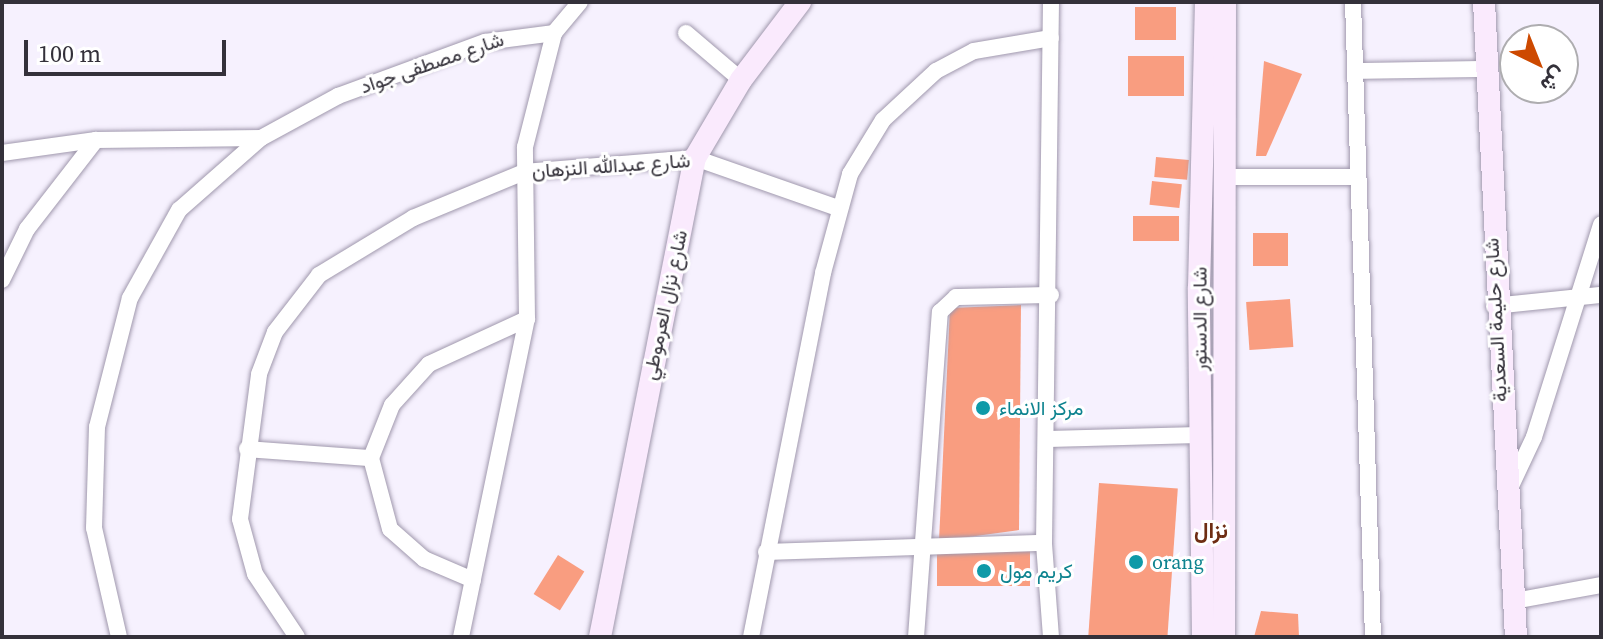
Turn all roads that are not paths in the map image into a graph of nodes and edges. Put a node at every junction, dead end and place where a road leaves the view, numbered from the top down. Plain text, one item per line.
1 (580, 2) edge
2 (800, 2) edge
3 (1051, 2) edge
4 (1206, 2) edge
5 (1225, 2) edge
6 (1353, 2) edge
7 (1484, 2) edge
8 (554, 33) junction
9 (686, 33) dead end
10 (1051, 38) junction
11 (1487, 69) junction
12 (1356, 71) junction
13 (741, 80) junction
14 (261, 138) junction
15 (96, 140) junction
16 (2, 153) edge
17 (695, 158) junction
18 (524, 172) junction
19 (1223, 177) junction
20 (1355, 177) junction
21 (838, 208) junction
22 (1601, 224) edge
23 (2, 280) edge
24 (1051, 295) junction
25 (1601, 295) edge
26 (1577, 299) junction
27 (1494, 306) junction
28 (527, 319) junction
29 (1200, 435) junction
30 (1047, 439) junction
31 (247, 449) junction
32 (371, 458) junction
33 (1505, 501) junction
34 (1044, 543) junction
35 (766, 552) junction
36 (919, 552) junction
37 (473, 580) junction
38 (1601, 585) edge
39 (1514, 601) junction
40 (119, 637) edge
41 (297, 637) edge
42 (461, 637) edge
43 (600, 637) edge
44 (751, 637) edge
45 (916, 637) edge
46 (1051, 637) edge
47 (1203, 637) edge
48 (1224, 637) edge
49 (1373, 637) edge
50 (1516, 637) edge

1 - 8 street
2 - 13 street, شارع نزال العرموطي
3 - 10 street
4 - 29 street, شارع الدستور
5 - 19 street, شارع الدستور
6 - 12 street
7 - 11 street, شارع حليمة السعدية
8 - 14 street, شارع مصطفى جواد
8 - 18 street
9 - 13 street
10 - 21 street
10 - 24 street
11 - 12 street
11 - 27 street, شارع حليمة السعدية
12 - 20 street
13 - 17 street, شارع نزال العرموطي
14 - 15 street
14 - 40 street, شارع مصطفى جواد
15 - 16 street
15 - 23 street
17 - 18 street, شارع عبدالله النزهان
17 - 21 street, شارع عبدالله النزهان
17 - 43 street, شارع نزال العرموطي
18 - 28 street
18 - 31 street, شارع عبدالله النزهان
19 - 20 street
19 - 48 street, شارع الدستور
20 - 49 street
21 - 35 street
22 - 26 street
24 - 30 street
24 - 36 street
25 - 26 street
26 - 27 street
26 - 33 street
27 - 33 street, شارع حليمة السعدية
28 - 32 street
28 - 37 street
29 - 30 street
29 - 47 street, شارع الدستور
30 - 34 street
31 - 32 street
31 - 41 street, شارع عبدالله النزهان
32 - 37 street
33 - 39 street, شارع حليمة السعدية
34 - 36 street
34 - 46 street
35 - 36 street
35 - 44 street
36 - 45 street
37 - 42 street
38 - 39 street
39 - 50 street, شارع حليمة السعدية

